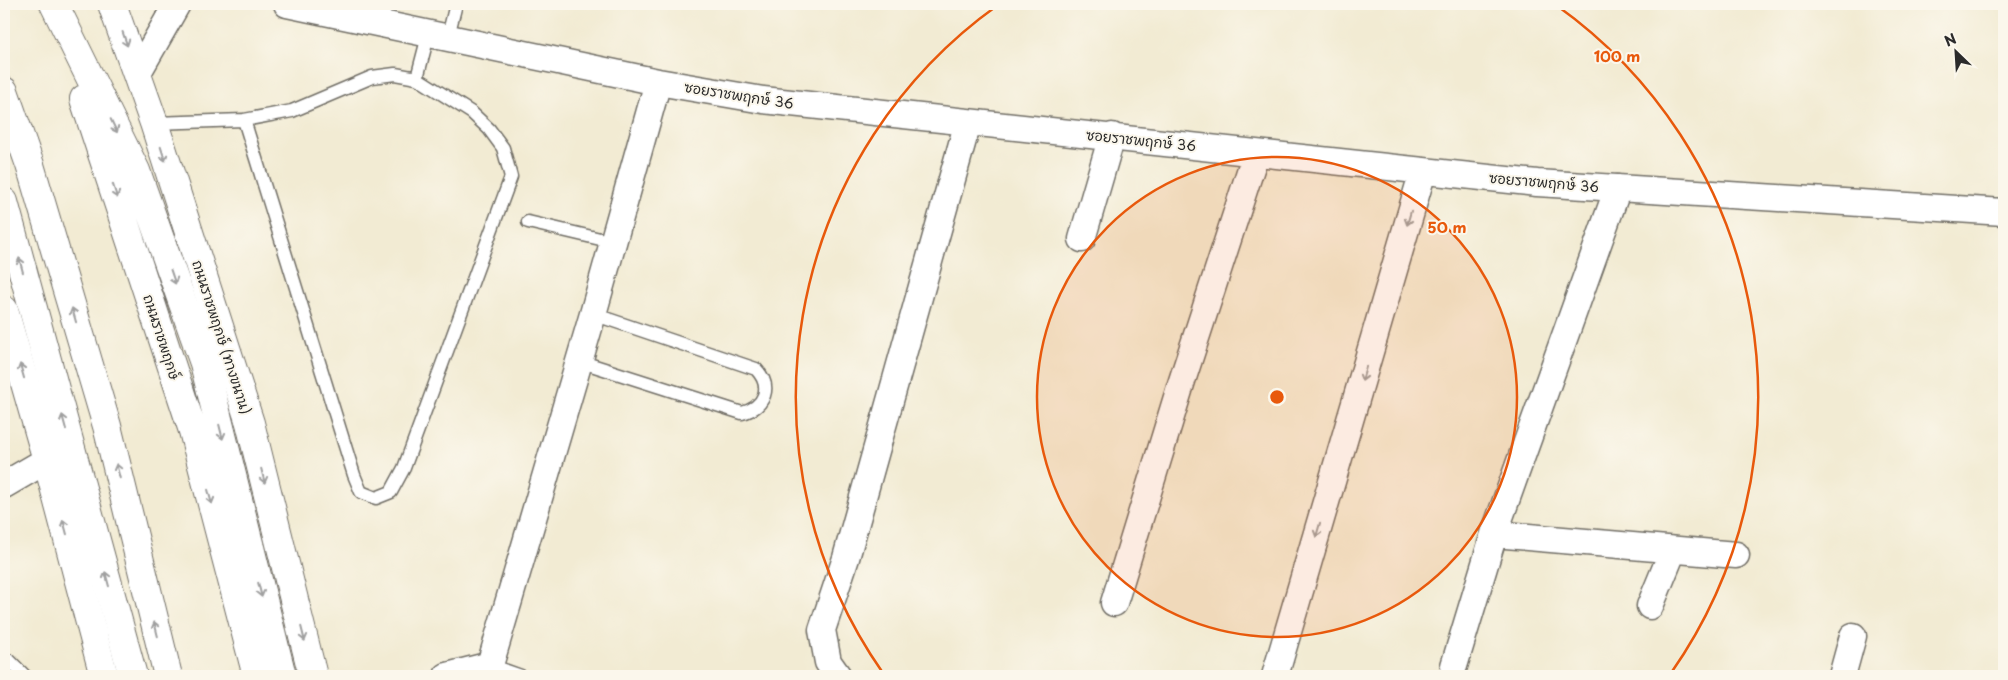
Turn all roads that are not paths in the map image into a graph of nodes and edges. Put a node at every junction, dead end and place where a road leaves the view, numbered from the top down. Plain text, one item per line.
1 (49, 4) edge
2 (54, 4) edge
3 (112, 4) edge
4 (177, 4) edge
5 (287, 4) edge
6 (456, 4) edge
7 (438, 34) junction
8 (137, 74) junction
9 (417, 78) junction
10 (658, 82) junction
11 (4, 91) edge
12 (244, 120) junction
13 (968, 122) junction
14 (154, 123) junction
15 (1112, 136) junction
16 (1256, 153) junction
17 (1423, 171) junction
18 (1618, 188) junction
19 (4, 202) edge
20 (2004, 212) edge
21 (528, 222) dead end
22 (1082, 239) dead end
23 (613, 242) junction
24 (4, 310) edge
25 (593, 314) junction
26 (580, 361) junction
27 (47, 460) junction
28 (4, 485) edge
29 (1494, 534) junction
30 (1673, 550) junction
31 (1736, 555) dead end
32 (1114, 602) dead end
33 (1650, 606) dead end
34 (1853, 636) dead end
35 (4, 658) edge
36 (490, 665) junction
37 (1454, 666) dead end
38 (25, 676) edge
39 (104, 676) edge
40 (133, 676) edge
41 (168, 676) edge
42 (257, 676) edge
43 (282, 676) edge
44 (313, 676) edge
45 (447, 676) edge
46 (521, 676) edge
47 (838, 676) edge
48 (1275, 676) edge
49 (1842, 676) edge

1 -> 42 main road, ถนนราชพฤกษ์
2 -> 43 main road
3 -> 8 main road, ถนนราชพฤกษ์ (ทางขนาน)
4 - 8 street
5 - 7 street, ซอยราชพฤกษ์ 36
6 - 7 lane
7 - 9 lane
7 - 10 street, ซอยราชพฤกษ์ 36
8 - 14 main road, ถนนราชพฤกษ์ (ทางขนาน)
9 - 12 lane
9 - 12 lane
10 - 13 street, ซอยราชพฤกษ์ 36
10 - 23 street
41 -> 11 main road
12 - 14 lane
13 - 15 street, ซอยราชพฤกษ์ 36
13 - 47 street
14 -> 44 main road, ถนนราชพฤกษ์ (ทางขนาน)
15 - 16 street, ซอยราชพฤกษ์ 36
15 - 22 street
16 - 17 street, ซอยราชพฤกษ์ 36
16 - 32 street
17 - 18 street, ซอยราชพฤกษ์ 36
17 -> 48 street
18 - 20 street, ซอยราชพฤกษ์ 36
18 - 29 street
40 -> 19 main road
21 - 23 lane
23 - 25 street
27 -> 24 main road
25 - 26 street
25 - 26 lane
26 - 36 street
27 - 28 street
39 -> 27 main road
29 - 30 street
29 - 37 street
30 - 31 street
30 - 33 street
34 - 49 street
35 - 38 lane
36 - 45 street
36 - 46 lane

